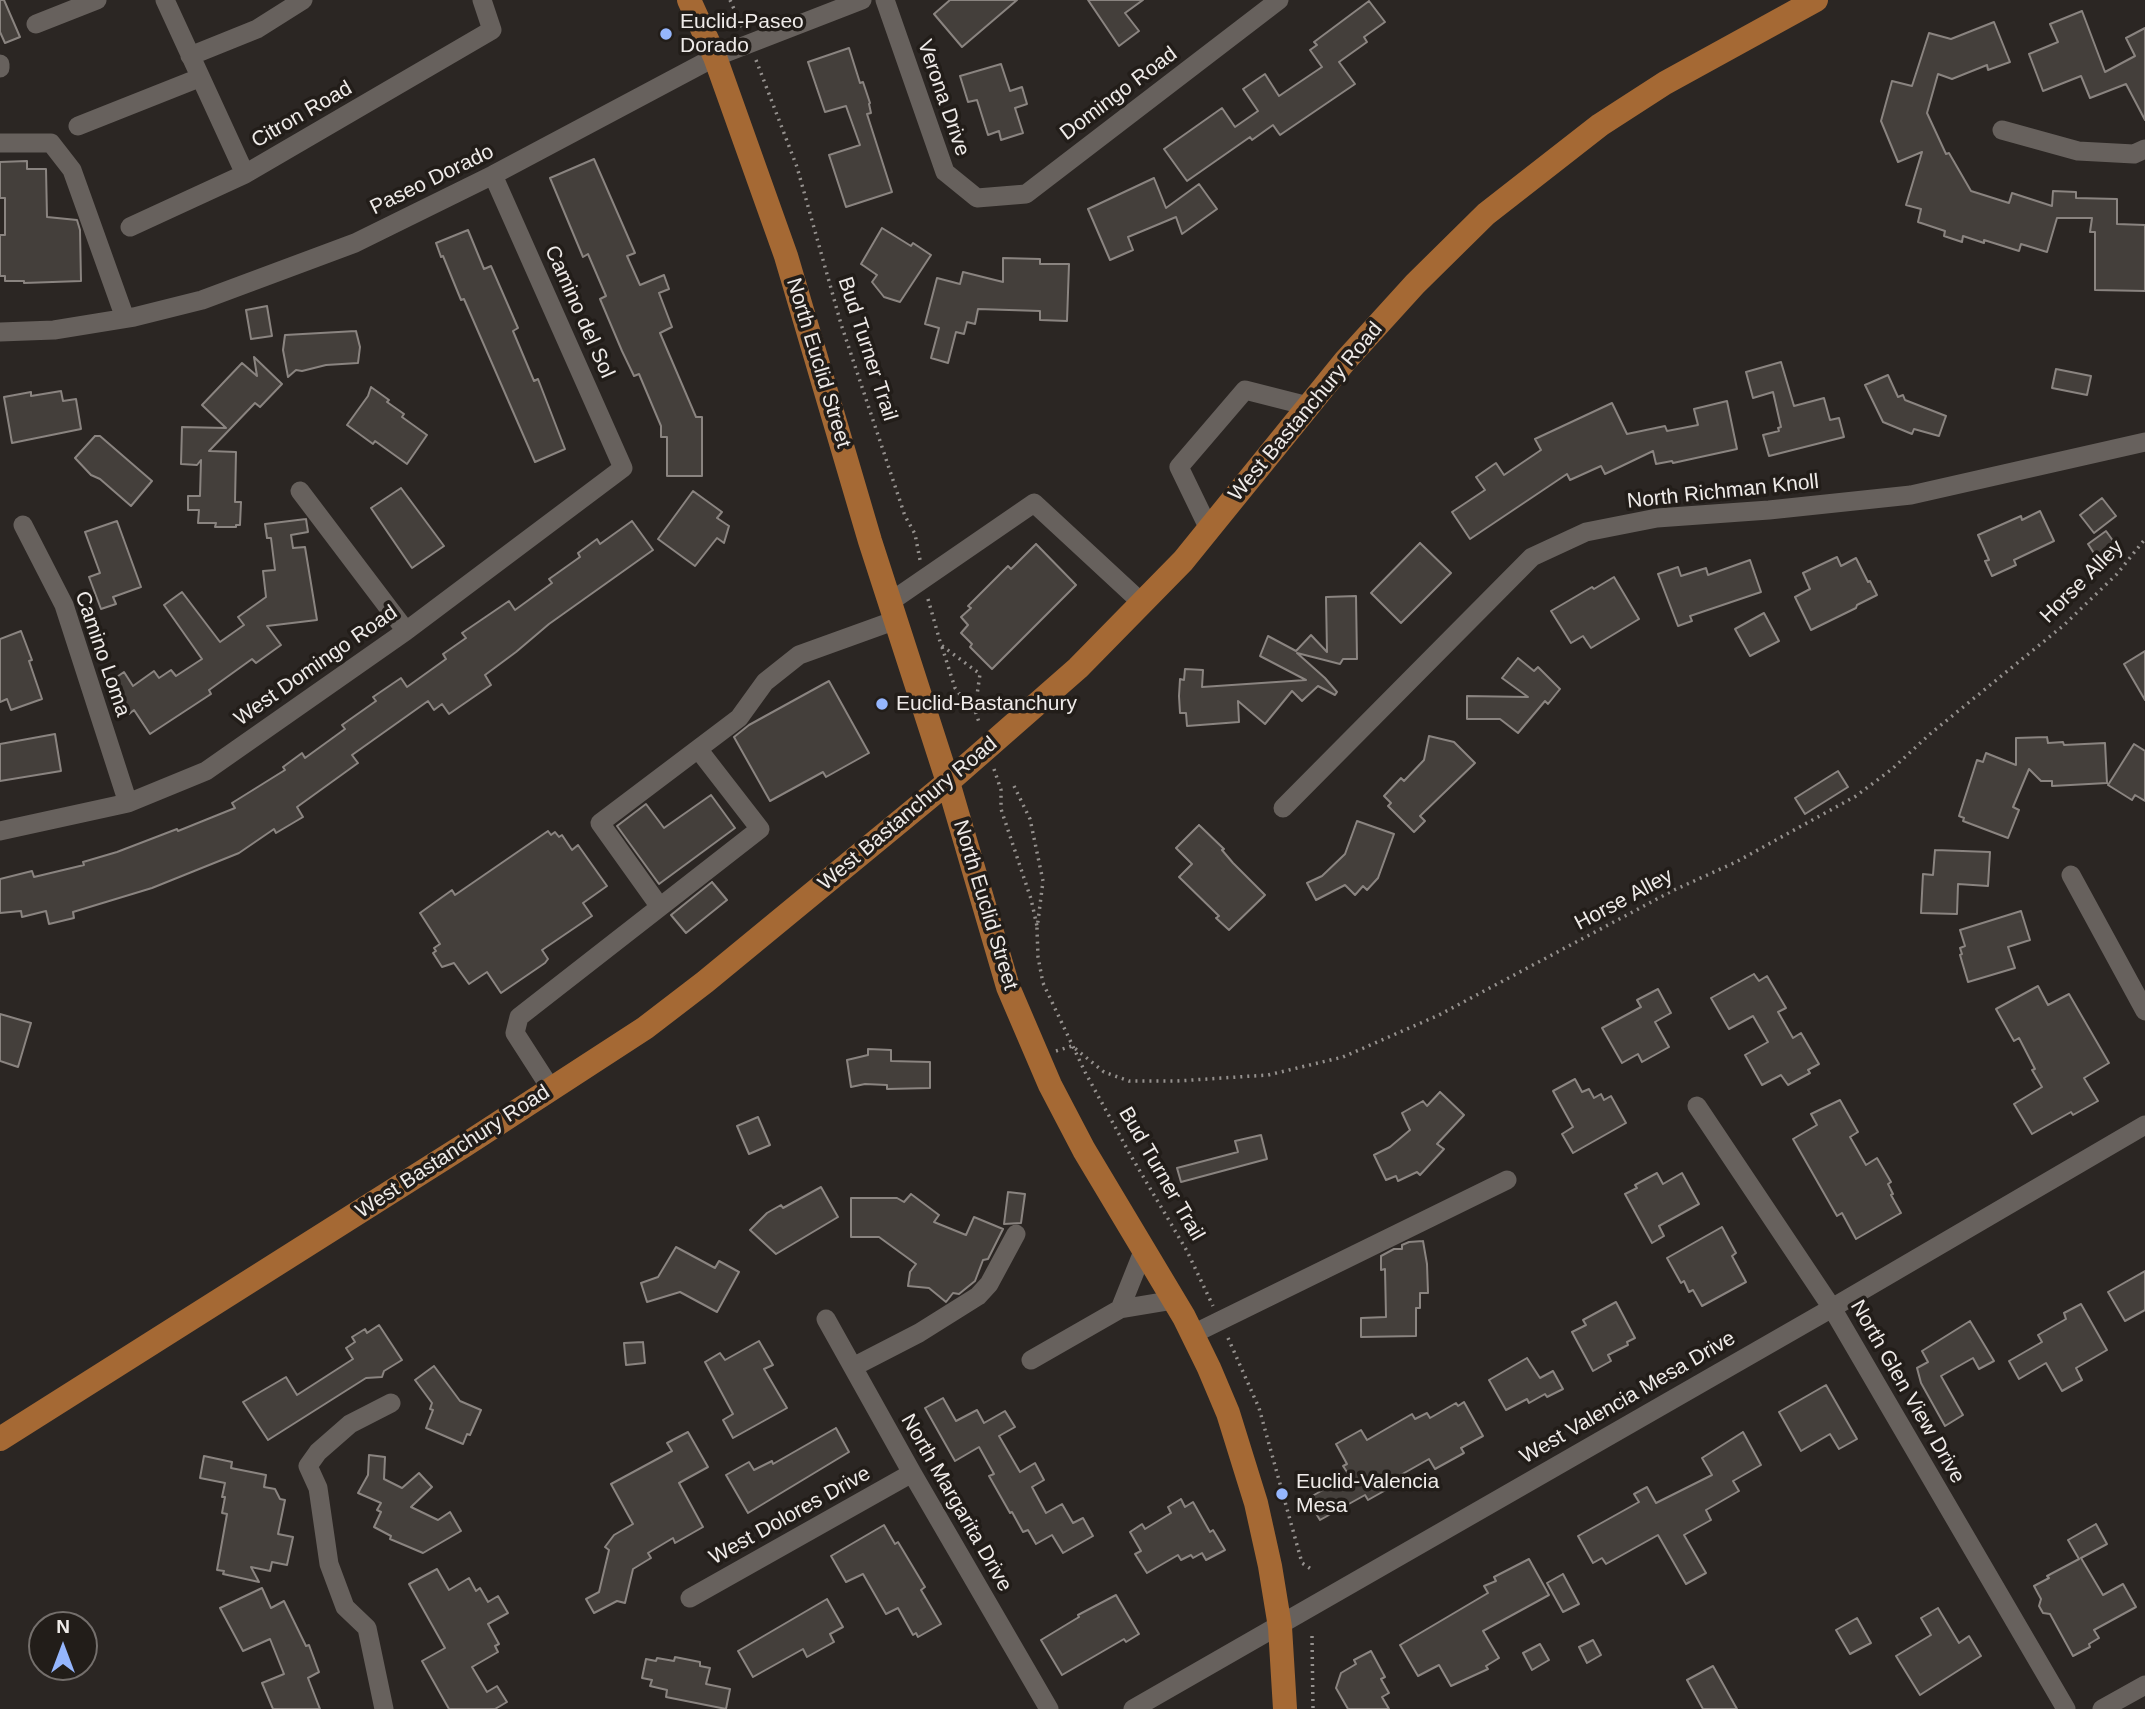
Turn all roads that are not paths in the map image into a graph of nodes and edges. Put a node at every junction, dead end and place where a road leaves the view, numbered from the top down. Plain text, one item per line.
1 (97, 0) edge
2 (165, 0) edge
3 (303, 0) edge
4 (482, 0) edge
5 (689, 0) edge
6 (862, 0) edge
7 (885, 0) edge
8 (1279, 0) edge
9 (1816, 0) edge
10 (36, 24) dead end
11 (190, 55) junction
12 (715, 57) junction
13 (199, 78) junction
14 (78, 126) dead end
15 (2003, 130) dead end
16 (0, 143) edge
17 (2145, 149) edge
18 (246, 174) junction
19 (493, 175) junction
20 (977, 198) joint
21 (130, 227) dead end
22 (125, 318) junction
23 (0, 331) edge
24 (1308, 406) junction
25 (2145, 442) edge
26 (623, 468) joint
27 (300, 491) dead end
28 (23, 524) dead end
29 (1209, 528) junction
30 (1142, 603) junction
31 (893, 611) junction
32 (407, 631) junction
33 (698, 749) junction
34 (948, 782) junction
35 (128, 803) junction
36 (1283, 808) dead end
37 (0, 831) edge
38 (2071, 875) dead end
39 (660, 907) junction
40 (2145, 1011) edge
41 (551, 1089) junction
42 (1697, 1106) dead end
43 (2145, 1125) edge
44 (1507, 1180) dead end
45 (1016, 1234) dead end
46 (1144, 1249) junction
47 (1174, 1300) junction
48 (1832, 1308) junction
49 (1120, 1309) junction
50 (826, 1319) dead end
51 (1193, 1334) junction
52 (1031, 1360) dead end
53 (853, 1367) junction
54 (391, 1403) dead end
55 (0, 1438) edge
56 (912, 1473) junction
57 (690, 1598) dead end
58 (1280, 1626) junction
59 (2145, 1685) edge
60 (384, 1709) edge
61 (1049, 1709) edge
62 (1133, 1709) edge
63 (1285, 1709) edge
64 (2066, 1709) edge
65 (2102, 1709) edge

1 - 10 street
2 - 11 street
3 - 11 street
4 - 18 street, Citron Road
5 - 12 main road, North Euclid Street
6 - 12 street, Paseo Dorado
7 - 20 street, Verona Drive
8 - 20 street, Domingo Road
9 - 24 main road, West Bastanchury Road
11 - 13 street
12 - 19 street, Paseo Dorado
12 - 31 main road, North Euclid Street
13 - 14 street
13 - 18 street
15 - 17 street
16 - 22 street
18 - 21 street, Citron Road
19 - 22 street, Paseo Dorado
19 - 26 street, Camino del Sol
22 - 23 street, Paseo Dorado
24 - 29 main road, West Bastanchury Road
24 - 29 street
25 - 36 street, North Richman Knoll
26 - 32 street, West Domingo Road
27 - 32 street
28 - 35 street, Camino Loma
29 - 30 main road, West Bastanchury Road
30 - 31 street
30 - 34 main road, West Bastanchury Road
31 - 33 street
31 - 34 main road, North Euclid Street
32 - 35 street, West Domingo Road
33 - 39 street
33 - 39 street
34 - 41 main road, West Bastanchury Road
34 - 46 main road, North Euclid Street
35 - 37 street, West Domingo Road
38 - 40 street
39 - 41 street
41 - 55 main road, West Bastanchury Road
42 - 48 street, North Glen View Drive
43 - 48 street, West Valencia Mesa Drive
44 - 51 street
45 - 53 street
46 - 47 main road, North Euclid Street
46 - 49 street
47 - 49 street
47 - 51 main road, North Euclid Street
48 - 58 street, West Valencia Mesa Drive
48 - 64 street, North Glen View Drive
49 - 52 street
50 - 53 street, North Margarita Drive
51 - 58 main road, North Euclid Street
53 - 56 street, North Margarita Drive
54 - 60 street
56 - 57 street, West Dolores Drive
56 - 61 street, North Margarita Drive
58 - 62 street, West Valencia Mesa Drive
58 - 63 main road, North Euclid Street
59 - 65 street

